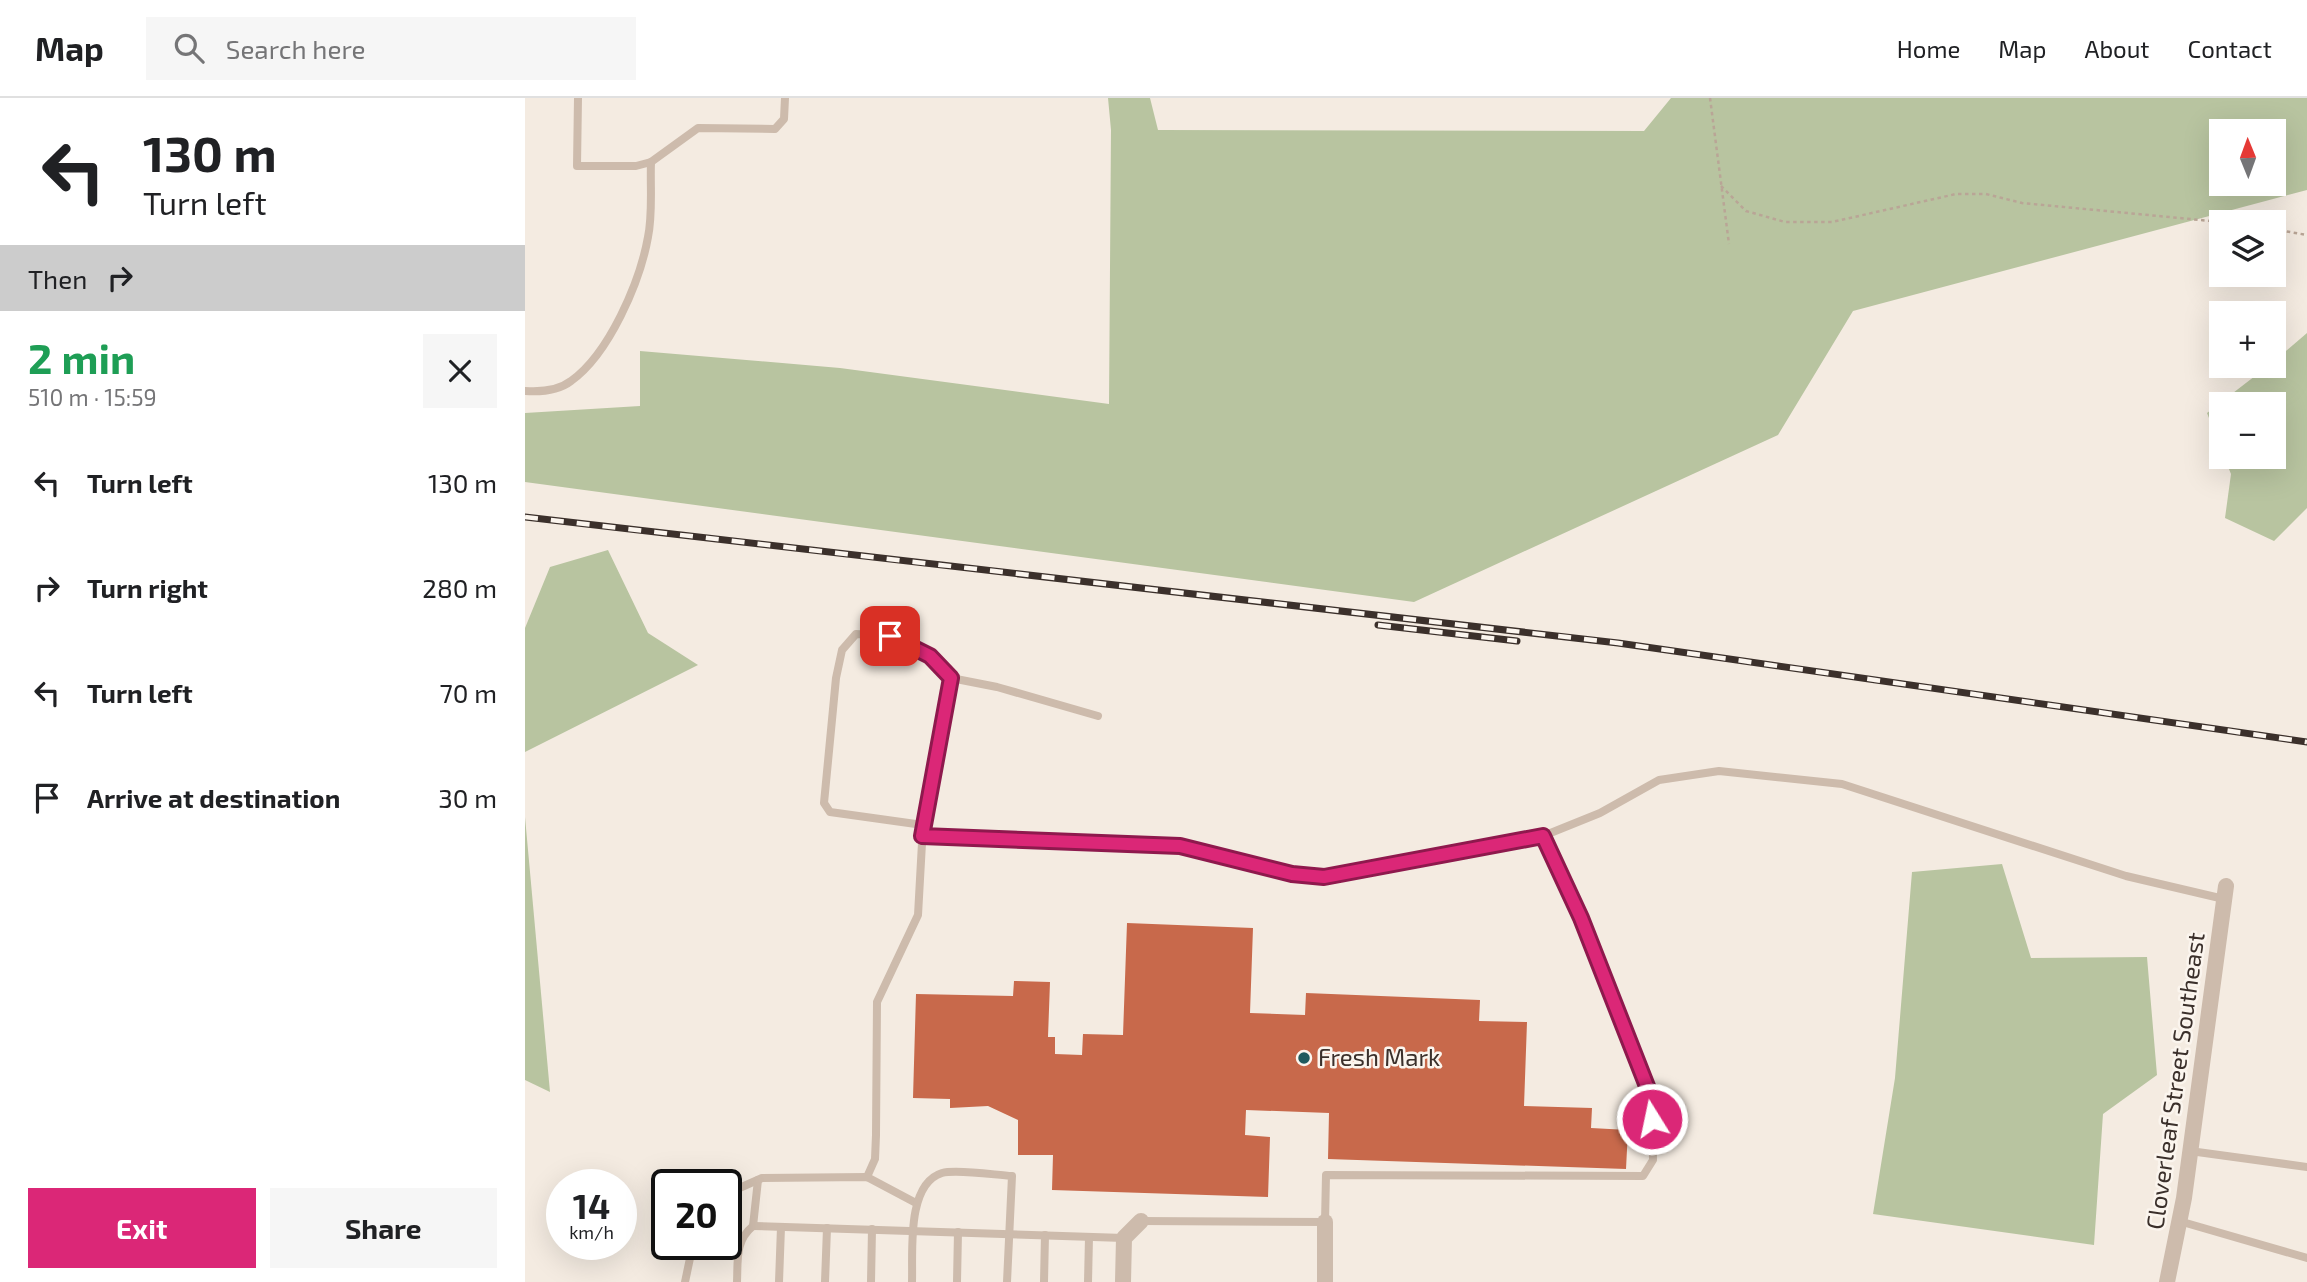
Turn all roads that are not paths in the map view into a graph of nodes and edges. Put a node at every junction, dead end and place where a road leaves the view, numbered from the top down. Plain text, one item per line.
1 (578, 98) edge
2 (785, 98) edge
3 (651, 162) junction
4 (525, 391) edge
5 (951, 678) junction
6 (1098, 716) dead end
7 (923, 825) junction
8 (922, 836) junction
9 (1543, 836) junction
10 (2225, 893) joint
11 (2190, 1151) junction
12 (2307, 1167) edge
13 (867, 1177) junction
14 (758, 1180) junction
15 (742, 1187) edge
16 (916, 1203) junction
17 (1141, 1220) joint
18 (1325, 1222) junction
19 (2179, 1222) junction
20 (754, 1226) junction
21 (781, 1227) junction
22 (827, 1228) junction
23 (872, 1229) junction
24 (914, 1231) junction
25 (958, 1232) junction
26 (1009, 1234) junction
27 (1045, 1236) junction
28 (1089, 1237) junction
29 (1124, 1238) junction
30 (2307, 1258) edge
31 (690, 1260) edge
32 (685, 1282) edge
33 (737, 1282) edge
34 (779, 1282) edge
35 (825, 1282) edge
36 (871, 1282) edge
37 (912, 1282) edge
38 (957, 1282) edge
39 (1007, 1282) edge
40 (1044, 1282) edge
41 (1088, 1282) edge
42 (1123, 1282) edge
43 (1325, 1282) edge
44 (2167, 1282) edge

1 - 3 lane
2 - 3 lane
3 - 4 lane
5 - 6 lane
5 - 7 lane
5 - 7 lane
7 - 8 lane
8 - 9 lane
8 - 13 lane
9 - 10 lane
9 - 18 lane
10 - 11 street, Cloverleaf Street Southeast
11 - 12 lane
11 - 19 street, Cloverleaf Street Southeast
13 - 14 lane
13 - 16 lane
14 - 15 lane
14 - 20 lane
16 - 24 lane
16 - 26 lane
17 - 18 lane
17 - 29 street
18 - 43 street
19 - 30 lane
19 - 44 street, Cloverleaf Street Southeast
20 - 21 lane
20 - 33 lane
21 - 22 lane
21 - 34 lane
22 - 23 lane
22 - 35 lane
23 - 24 lane
23 - 36 lane
24 - 25 lane
24 - 37 lane
25 - 26 lane
25 - 38 lane
26 - 27 lane
26 - 39 lane
27 - 28 lane
27 - 40 lane
28 - 29 lane
28 - 41 lane
29 - 42 street
31 - 32 lane

